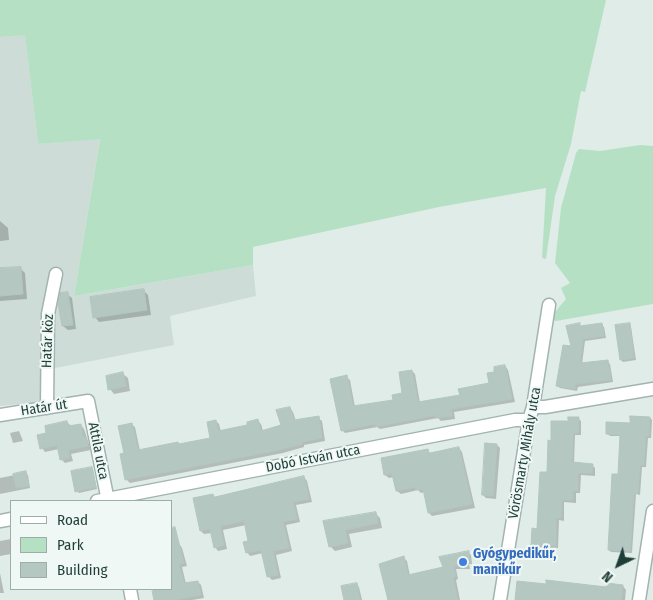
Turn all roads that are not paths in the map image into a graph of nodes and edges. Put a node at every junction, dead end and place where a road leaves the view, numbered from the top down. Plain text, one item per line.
1 (56, 274) dead end
2 (549, 305) dead end
3 (653, 389) edge
4 (88, 401) joint
5 (534, 407) junction
6 (47, 408) junction
7 (0, 415) edge
8 (530, 420) junction
9 (104, 500) edge
10 (109, 500) edge
11 (653, 511) edge
12 (500, 600) edge
13 (638, 600) edge

1 - 6 street, Határ köz
2 - 5 street, Vörösmarty Mihály utca
3 - 5 street
4 - 6 street, Határ út
4 - 9 street, Attila utca
5 - 8 street, Vörösmarty Mihály utca
6 - 7 street, Határ út
8 - 10 street, Dobó István utca
8 - 12 street, Vörösmarty Mihály utca
11 - 13 street

